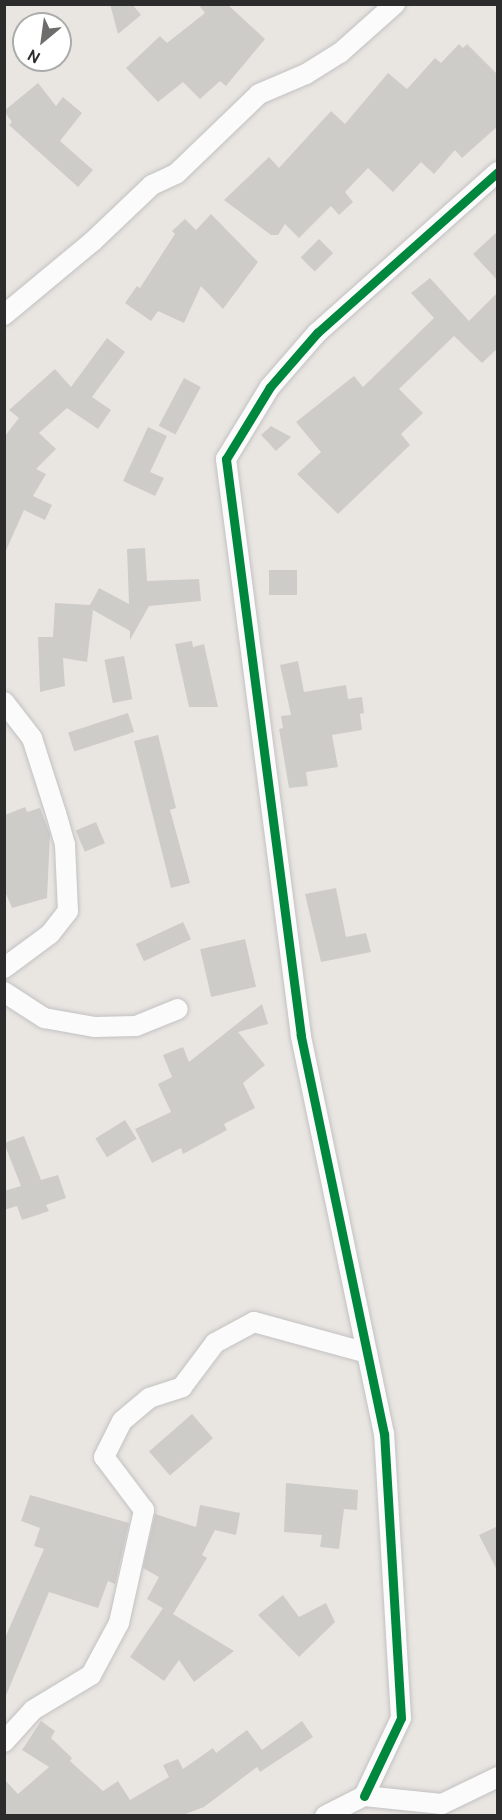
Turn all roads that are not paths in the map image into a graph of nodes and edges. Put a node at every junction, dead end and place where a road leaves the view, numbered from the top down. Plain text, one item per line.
1 (395, 4) edge
2 (498, 172) edge
3 (4, 315) edge
4 (4, 702) edge
5 (4, 968) edge
6 (4, 992) edge
7 (178, 1009) dead end
8 (367, 1353) junction
9 (4, 1742) edge
10 (498, 1777) edge
11 (364, 1796) junction
12 (325, 1815) edge

1 - 3 street
2 - 8 street
4 - 5 street
6 - 7 street
8 - 9 street
8 - 11 street
10 - 11 street
11 - 12 street

